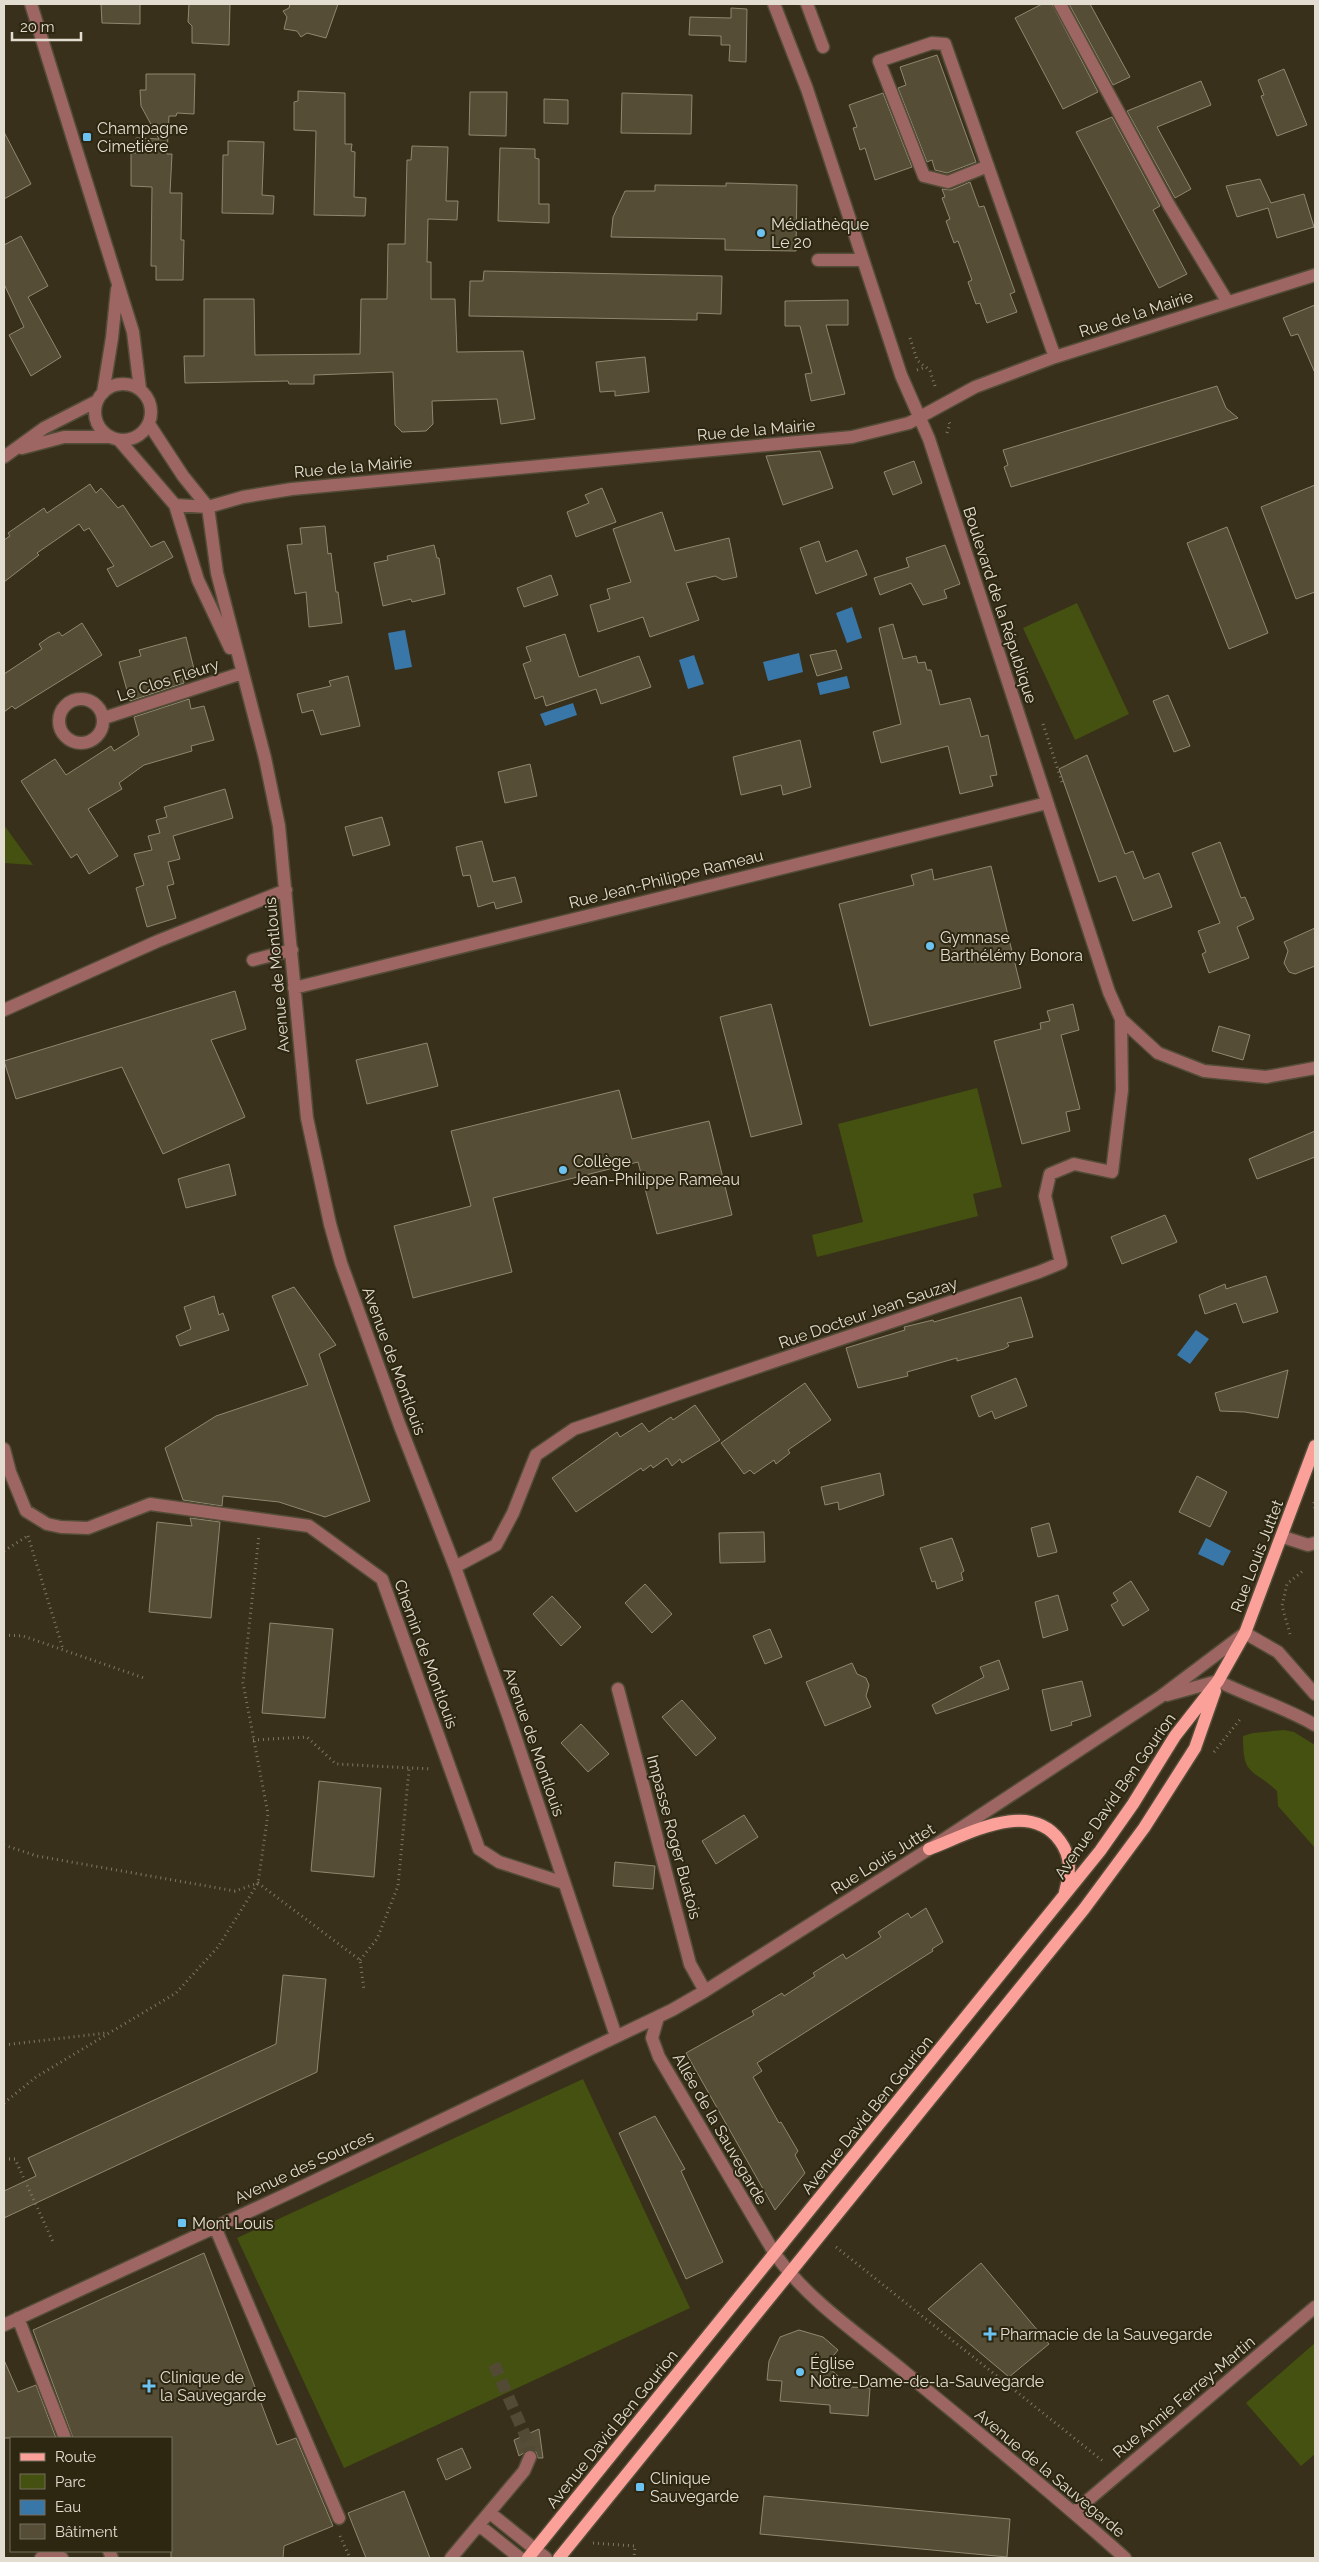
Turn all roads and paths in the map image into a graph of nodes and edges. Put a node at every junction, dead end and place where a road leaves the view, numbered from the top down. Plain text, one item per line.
1 (32, 4) edge
2 (774, 4) edge
3 (807, 4) edge
4 (1060, 4) edge
5 (823, 47) dead end
6 (988, 166) junction
7 (818, 260) dead end
8 (862, 260) junction
9 (1315, 275) edge
10 (118, 281) junction
11 (1227, 301) junction
12 (1055, 357) junction
13 (140, 390) junction
14 (100, 397) junction
15 (921, 417) junction
16 (149, 424) junction
17 (115, 438) junction
18 (15, 450) junction
19 (4, 457) edge
20 (175, 505) junction
21 (208, 507) junction
22 (242, 673) junction
23 (104, 718) dead end
24 (1047, 803) junction
25 (286, 890) junction
26 (292, 950) junction
27 (253, 960) dead end
28 (294, 988) junction
29 (4, 1010) edge
30 (1121, 1019) junction
31 (1315, 1068) edge
32 (1315, 1446) edge
33 (4, 1449) edge
34 (261, 1519) junction
35 (47, 1524) junction
36 (28, 1536) junction
37 (1283, 1537) junction
38 (1315, 1543) edge
39 (4, 1551) edge
40 (455, 1567) junction
41 (1304, 1570) dead end
42 (1245, 1633) junction
43 (1290, 1634) dead end
44 (4, 1635) edge
45 (64, 1650) junction
46 (144, 1678) dead end
47 (1218, 1681) junction
48 (618, 1689) dead end
49 (1315, 1694) edge
50 (1160, 1697) junction
51 (1242, 1717) dead end
52 (1315, 1725) edge
53 (253, 1740) junction
54 (1210, 1757) dead end
55 (409, 1768) junction
56 (450, 1769) junction
57 (4, 1845) edge
58 (929, 1849) junction
59 (258, 1883) junction
60 (564, 1883) junction
61 (1063, 1899) junction
62 (360, 1960) junction
63 (364, 1990) dead end
64 (705, 1991) junction
65 (658, 2017) junction
66 (110, 2032) junction
67 (616, 2036) junction
68 (4, 2045) edge
69 (4, 2103) edge
70 (4, 2159) edge
71 (215, 2227) junction
72 (54, 2244) dead end
73 (836, 2247) dead end
74 (775, 2254) junction
75 (788, 2273) junction
76 (1315, 2307) edge
77 (18, 2318) junction
78 (4, 2325) edge
79 (65, 2437) edge
80 (530, 2457) tunnel mouth
81 (1104, 2462) dead end
82 (1074, 2512) junction
83 (490, 2513) junction
84 (340, 2518) joint
85 (480, 2526) junction
86 (578, 2534) junction
87 (532, 2554) edge
88 (41, 2558) edge
89 (62, 2558) edge
90 (350, 2558) edge
91 (451, 2558) edge
92 (520, 2558) edge
93 (546, 2558) edge
94 (559, 2558) edge
95 (634, 2558) edge
96 (1125, 2558) edge

1 - 10 street
2 - 8 street, Boulevard de la République
3 - 5 street
4 - 11 street
6 - 6 street
6 - 12 street
7 - 8 street
8 - 15 street, Boulevard de la République
9 - 11 street, Rue de la Mairie
10 - 13 street
10 - 14 street
11 - 12 street, Rue de la Mairie
12 - 15 street, Rue de la Mairie
13 - 14 street
13 - 16 street
14 - 17 street
14 - 18 street
15 - 21 street, Rue de la Mairie
15 - 24 street, Boulevard de la République
16 - 17 street
16 - 21 street
17 - 18 street
17 - 20 street, Avenue de Montlouis
18 - 19 street
20 - 21 street, Rue de la Mairie
20 - 22 street, Avenue de Montlouis
21 - 22 street, Avenue de Montlouis
22 - 23 street, Le Clos Fleury
22 - 25 street, Avenue de Montlouis
24 - 28 street, Rue Jean-Philippe Rameau
24 - 30 street, Boulevard de la République
25 - 26 street, Avenue de Montlouis
25 - 29 street
26 - 27 street
26 - 28 street, Avenue de Montlouis
28 - 40 street, Avenue de Montlouis
30 - 31 street, Boulevard de la République
30 - 40 street, Rue Docteur Jean Sauzay
32 - 37 main road, Rue Louis Juttet
33 - 35 street, Chemin de Montlouis
34 - 35 street, Chemin de Montlouis
34 - 53 path
34 - 56 street, Chemin de Montlouis
35 - 36 path
36 - 39 path
36 - 45 path
37 - 38 street
37 - 42 main road, Rue Louis Juttet
40 - 60 street, Avenue de Montlouis
41 - 43 path
42 - 47 main road, Avenue David Ben Gourion
42 - 49 street
42 - 50 street, Rue Louis Juttet
44 - 45 path
45 - 46 path
47 - 50 street, Rue Louis Juttet
47 - 52 street
47 - 61 main road, Avenue David Ben Gourion
47 - 75 main road, Avenue David Ben Gourion
48 - 64 street, Impasse Roger Buatois
50 - 58 street, Rue Louis Juttet
51 - 54 path
53 - 55 path
53 - 59 path
55 - 56 path
55 - 62 path
56 - 60 street, Chemin de Montlouis
57 - 59 path
58 - 61 main road
58 - 64 street, Rue Louis Juttet
59 - 62 path
59 - 66 path
60 - 67 street, Avenue de Montlouis
61 - 74 main road, Avenue David Ben Gourion
62 - 63 path
64 - 65 street, Rue Louis Juttet
65 - 67 street, Rue Louis Juttet
65 - 74 street, Allée de la Sauvegarde
66 - 68 path
66 - 69 path
67 - 71 street, Avenue des Sources
70 - 72 path
71 - 77 street, Avenue des Sources
71 - 84 street
73 - 81 path
74 - 75 street, Avenue de la Sauvegarde
74 - 87 main road, Avenue David Ben Gourion
75 - 82 street, Avenue de la Sauvegarde
75 - 86 main road, Avenue David Ben Gourion
76 - 82 street, Rue Annie Ferrey-Martin
77 - 78 street, Avenue des Sources
77 - 79 street
80 - 83 street
82 - 96 street, Avenue de la Sauvegarde
83 - 85 street
83 - 87 street
84 - 90 path
85 - 91 street
85 - 92 street
86 - 94 main road, Avenue David Ben Gourion
86 - 95 path
87 - 93 street
88 - 89 street

